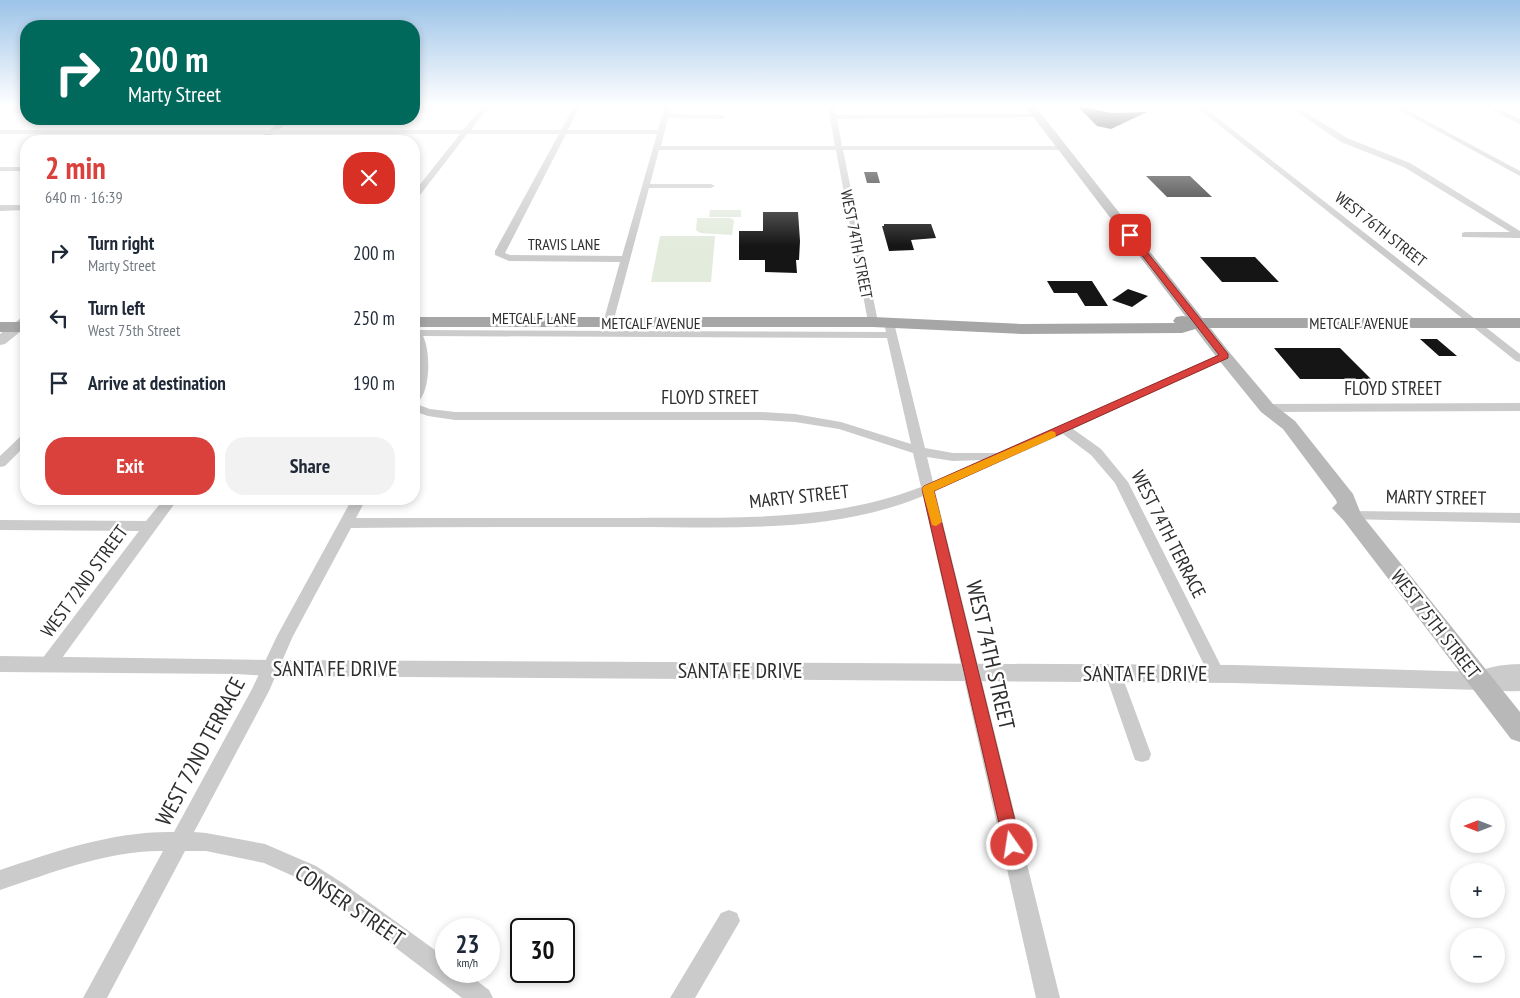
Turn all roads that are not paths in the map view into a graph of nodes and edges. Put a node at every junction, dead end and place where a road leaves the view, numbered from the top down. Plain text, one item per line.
1 (450, 153) edge
2 (552, 153) edge
3 (656, 153) edge
4 (840, 153) edge
5 (1067, 153) edge
6 (1257, 153) edge
7 (1376, 153) edge
8 (1481, 153) edge
9 (0, 169) edge
10 (20, 169) edge
11 (1520, 174) edge
12 (646, 186) junction
13 (711, 186) dead end
14 (420, 190) edge
15 (0, 208) edge
16 (20, 208) edge
17 (1465, 235) dead end
18 (1520, 235) edge
19 (627, 259) junction
20 (608, 323) junction
21 (1198, 323) junction
22 (1474, 323) junction
23 (1520, 323) edge
24 (884, 327) junction
25 (420, 328) edge
26 (420, 328) edge
27 (420, 340) edge
28 (1224, 356) junction
29 (1520, 359) edge
30 (420, 382) edge
31 (1520, 407) edge
32 (1267, 408) junction
33 (420, 409) edge
34 (1064, 429) junction
35 (20, 444) edge
36 (918, 450) junction
37 (1002, 456) junction
38 (0, 463) edge
39 (928, 489) junction
40 (166, 505) edge
41 (356, 505) edge
42 (1351, 516) junction
43 (1520, 518) edge
44 (346, 523) junction
45 (0, 526) edge
46 (150, 526) junction
47 (0, 664) edge
48 (48, 664) junction
49 (270, 668) junction
50 (972, 672) junction
51 (1520, 672) edge
52 (1112, 673) junction
53 (1217, 674) junction
54 (1480, 680) junction
55 (1520, 684) edge
56 (1520, 731) edge
57 (1142, 754) dead end
58 (178, 842) junction
59 (0, 880) edge
60 (729, 921) dead end
61 (94, 998) edge
62 (481, 998) edge
63 (682, 998) edge
64 (1048, 998) edge

1 - 14 street
2 - 19 street, TRAVIS LANE
3 - 12 street
4 - 24 street, WEST 74TH STREET
5 - 21 main road, WEST 75TH STREET
6 - 22 street, WEST 76TH STREET
7 - 18 street
8 - 11 street
9 - 10 street
12 - 13 street
12 - 19 street
15 - 16 street
17 - 18 street
19 - 20 street
20 - 24 main road, METCALF AVENUE
20 - 26 main road, METCALF AVENUE
21 - 22 main road, METCALF AVENUE
21 - 24 main road, METCALF AVENUE
21 - 28 main road, WEST 75TH STREET
22 - 23 main road, METCALF AVENUE
22 - 29 street, WEST 76TH STREET
24 - 25 street, METCALF LANE
24 - 36 street, WEST 74TH STREET
27 - 30 street
28 - 32 main road, WEST 75TH STREET
28 - 34 street, MARTY STREET
31 - 32 street, FLOYD STREET
32 - 42 main road, WEST 75TH STREET
33 - 36 street, FLOYD STREET
34 - 37 street, MARTY STREET
34 - 53 street, WEST 74TH TERRACE
35 - 38 street
36 - 37 street, FLOYD STREET
36 - 39 street, WEST 74TH STREET
37 - 39 street, MARTY STREET
39 - 44 street, MARTY STREET
39 - 50 street, WEST 74TH STREET
40 - 46 street, WEST 72ND STREET
41 - 44 street, WEST 72ND TERRACE
42 - 43 street, MARTY STREET
42 - 54 main road, WEST 75TH STREET
44 - 49 street, WEST 72ND TERRACE
45 - 46 street
46 - 48 street, WEST 72ND STREET
47 - 48 street, SANTA FE DRIVE
48 - 49 street, SANTA FE DRIVE
49 - 50 street, SANTA FE DRIVE
49 - 58 street, WEST 72ND TERRACE
50 - 52 street, SANTA FE DRIVE
50 - 64 street, WEST 74TH STREET
51 - 54 street, SANTA FE DRIVE
52 - 53 street, SANTA FE DRIVE
52 - 57 street
53 - 54 street, SANTA FE DRIVE
54 - 55 street, SANTA FE DRIVE
54 - 56 main road, WEST 75TH STREET
58 - 59 street, CONSER STREET
58 - 61 street, WEST 72ND TERRACE
58 - 62 street, CONSER STREET
60 - 63 street

